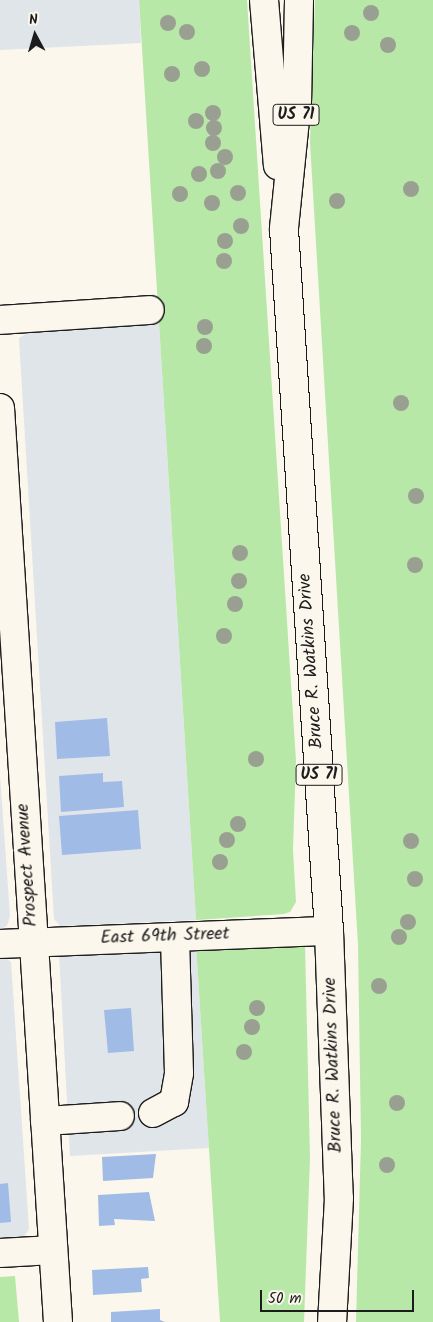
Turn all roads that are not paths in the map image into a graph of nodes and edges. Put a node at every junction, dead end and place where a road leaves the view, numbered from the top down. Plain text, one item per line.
1 (264, 0) edge
2 (299, 0) edge
3 (284, 229) junction
4 (150, 310) dead end
5 (0, 320) edge
6 (0, 408) edge
7 (7, 634) edge
8 (329, 930) junction
9 (175, 937) junction
10 (34, 942) junction
11 (0, 944) edge
12 (153, 1113) dead end
13 (120, 1116) dead end
14 (45, 1120) junction
15 (53, 1250) junction
16 (0, 1253) edge
17 (58, 1322) edge
18 (332, 1322) edge

1 - 3 main road
2 - 3 main road, Bruce R. Watkins Drive / US 71
3 - 8 main road, Bruce R. Watkins Drive / US 71
4 - 5 main road
6 - 7 main road, Prospect Avenue
7 - 10 main road, Prospect Avenue
8 - 9 main road, East 69th Street
8 - 18 main road, Bruce R. Watkins Drive / US 71
9 - 10 main road, East 69th Street
9 - 12 main road
10 - 11 main road, East 69th Street
10 - 14 main road, Prospect Avenue
13 - 14 main road
14 - 15 main road, Prospect Avenue
15 - 16 main road
15 - 17 main road, Prospect Avenue

